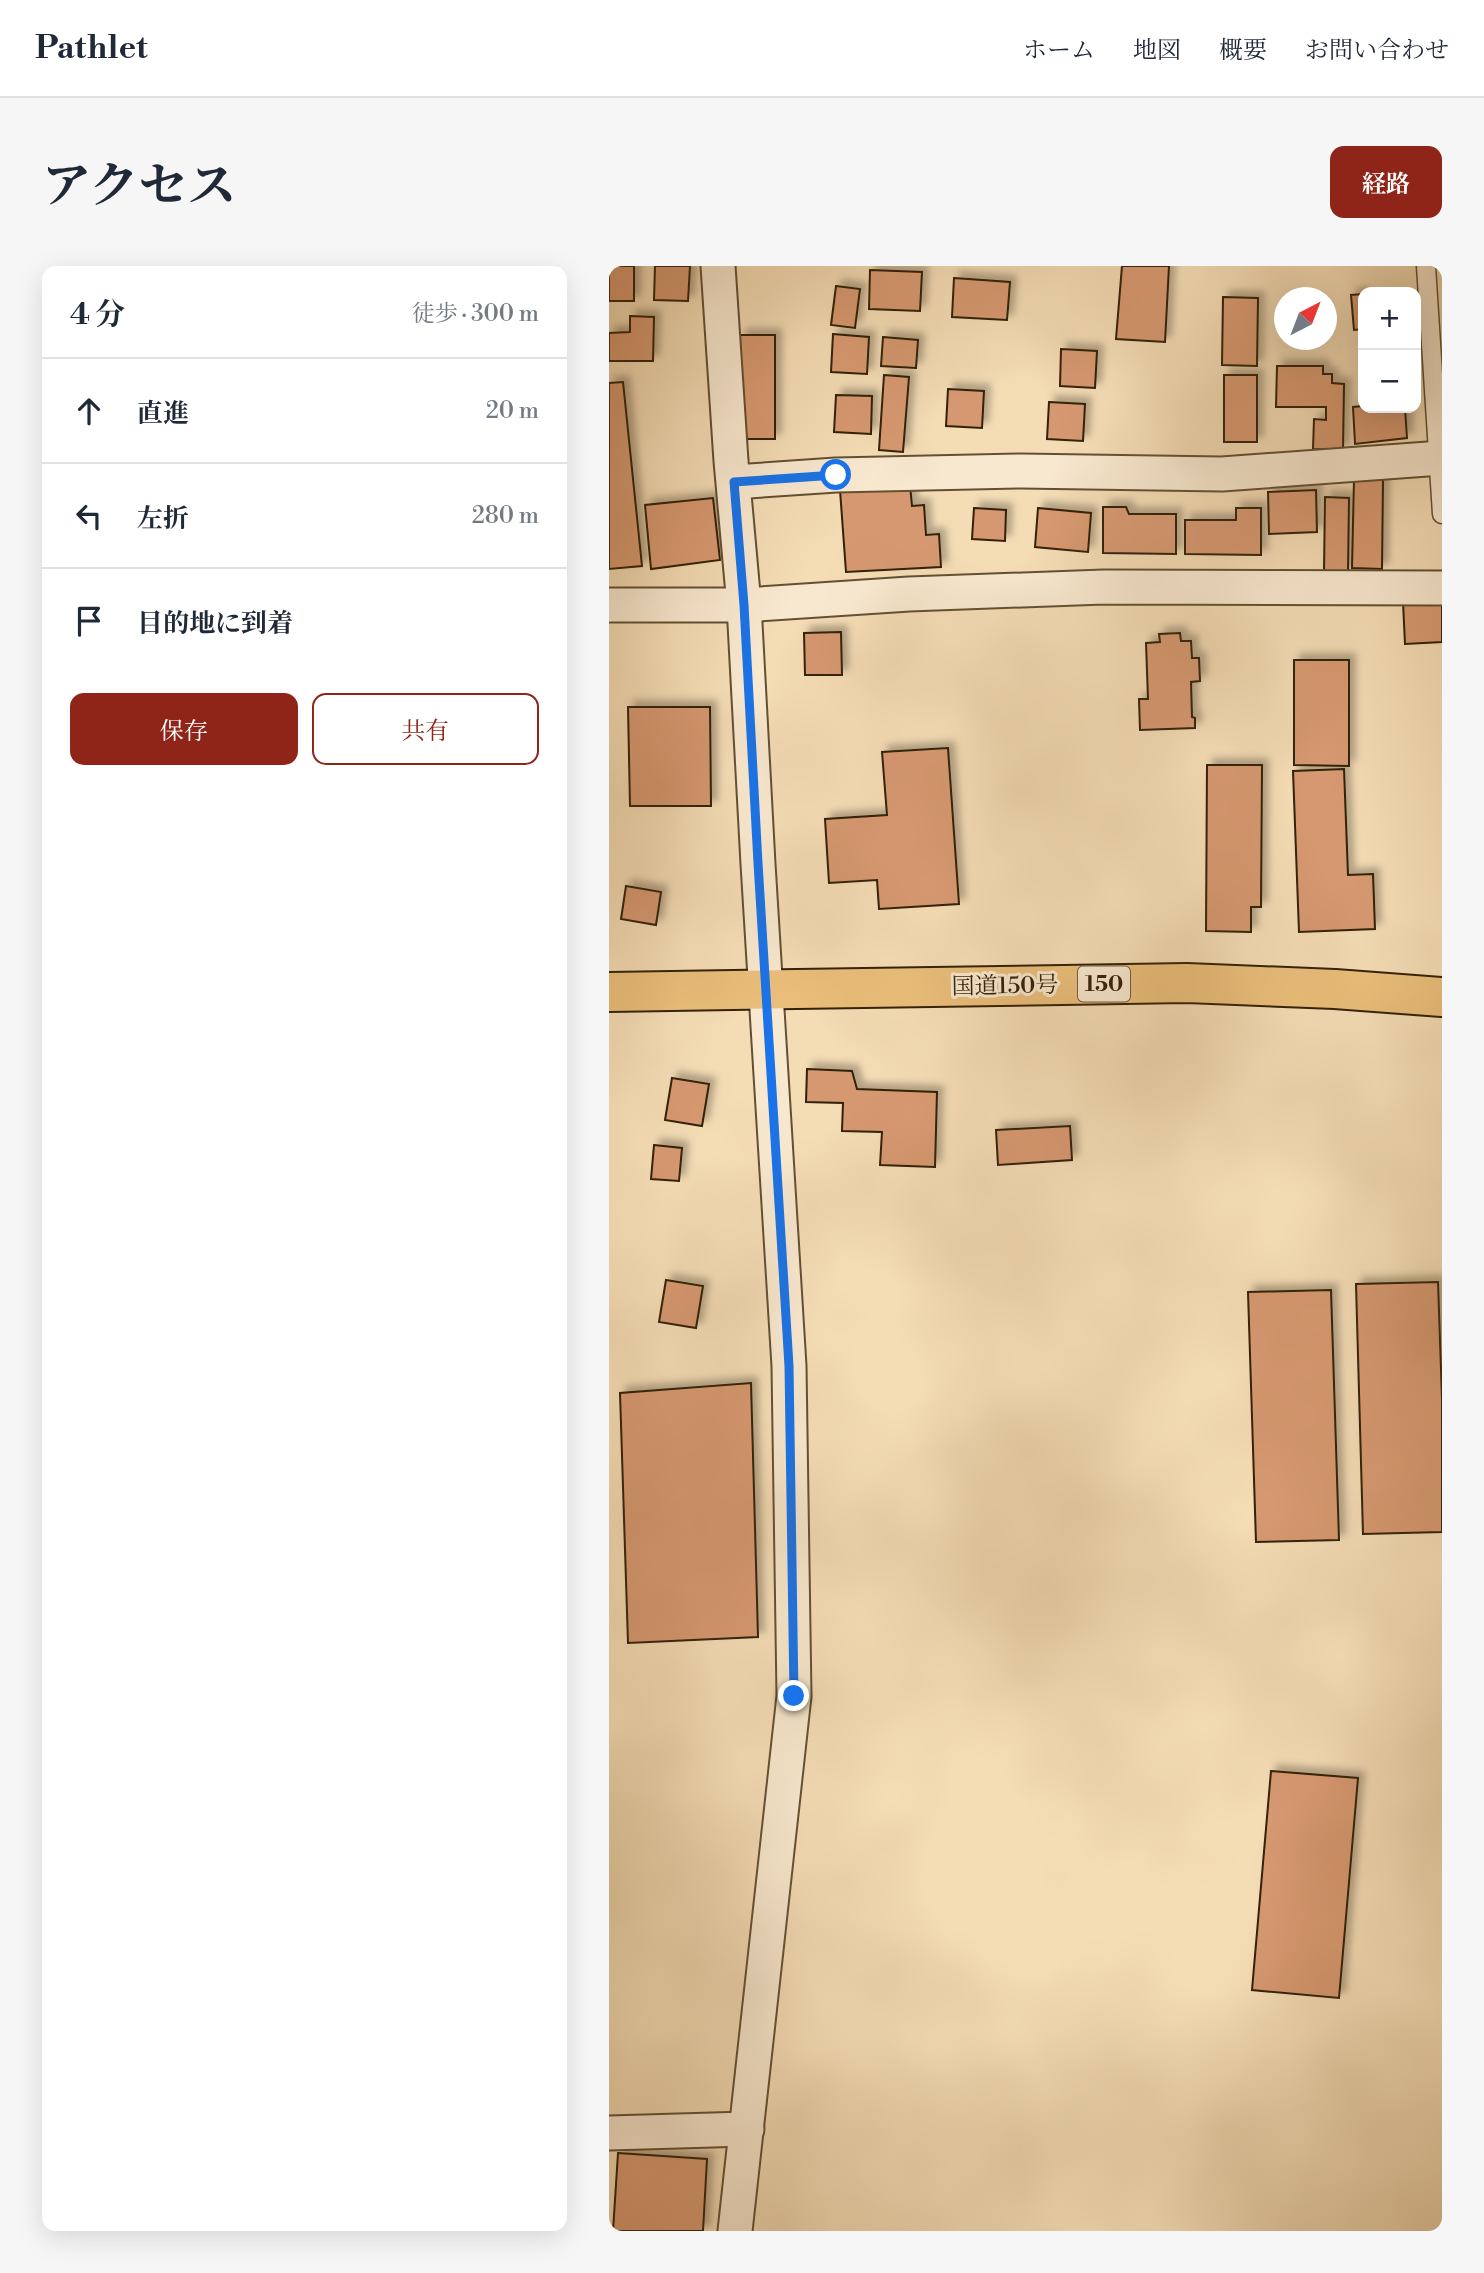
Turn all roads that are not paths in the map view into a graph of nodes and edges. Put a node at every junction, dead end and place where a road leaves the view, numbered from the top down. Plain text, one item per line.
1 (718, 266) edge
2 (1426, 266) edge
3 (1440, 458) edge
4 (734, 482) junction
5 (1442, 514) edge
6 (1442, 588) edge
7 (609, 605) edge
8 (744, 605) junction
9 (765, 989) junction
10 (609, 992) edge
11 (1442, 997) edge
12 (747, 2129) junction
13 (609, 2133) edge
14 (734, 2231) edge

1 - 4 street
2 - 3 lane
3 - 4 street
3 - 5 lane
4 - 8 street
6 - 8 street
7 - 8 street
8 - 9 street
9 - 10 highway, 国道150号 / 150
9 - 11 highway, 国道150号 / 150
9 - 12 street
12 - 13 street
12 - 14 street

